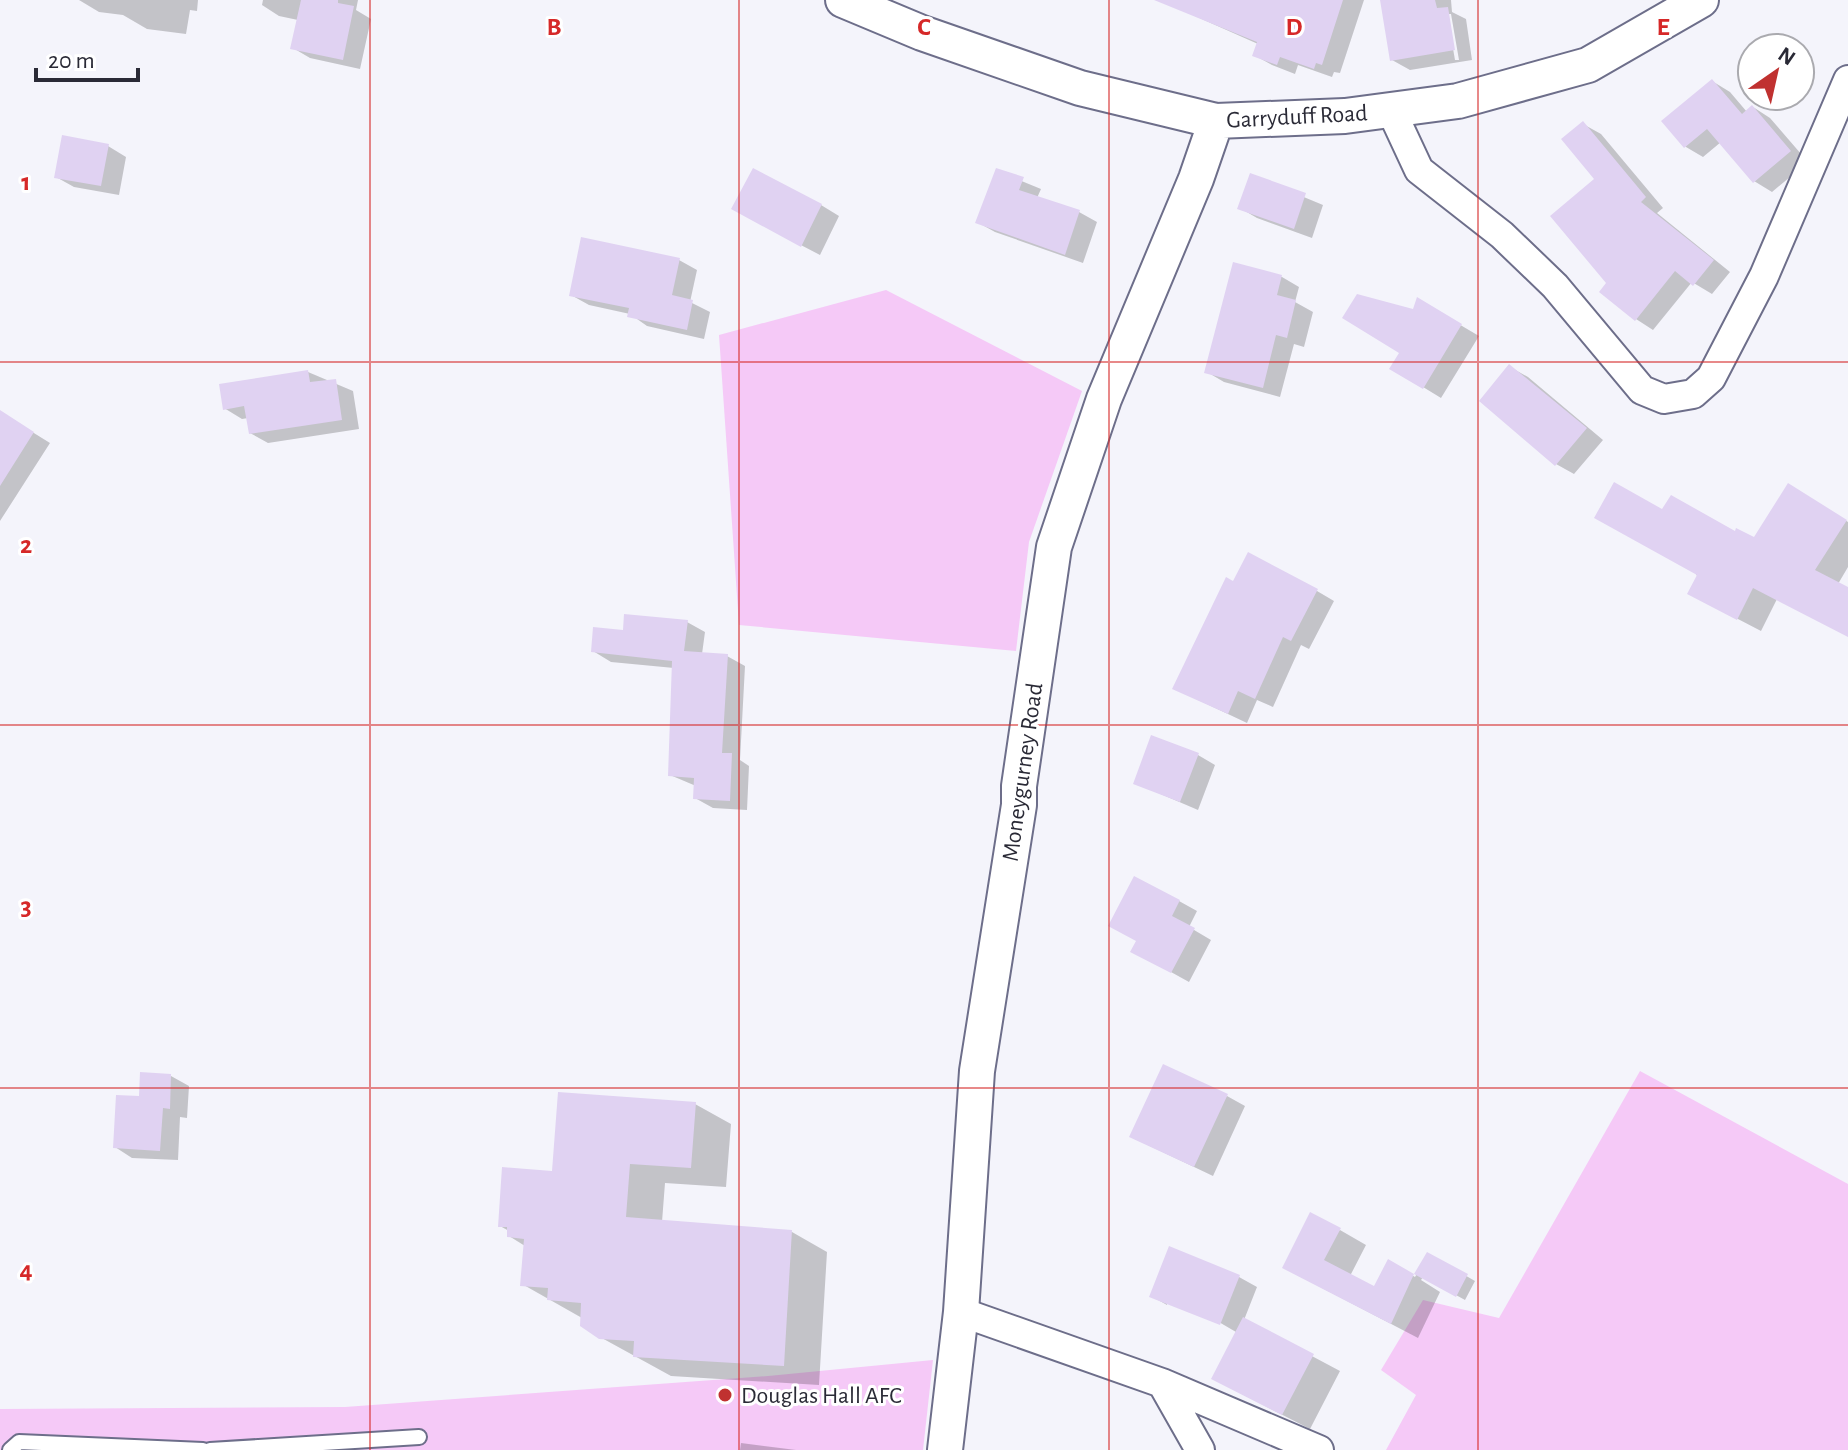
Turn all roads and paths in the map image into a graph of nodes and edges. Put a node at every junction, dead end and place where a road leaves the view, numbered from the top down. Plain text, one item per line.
1 (843, 0) edge
2 (1701, 0) edge
3 (1848, 80) edge
4 (1391, 110) junction
5 (1216, 121) junction
6 (961, 1312) junction
7 (1162, 1383) junction
8 (419, 1437) dead end
9 (10, 1450) edge
10 (203, 1450) edge
11 (210, 1450) edge
12 (945, 1450) edge
13 (1200, 1450) edge
14 (1319, 1450) edge

1 - 5 street, Garryduff Road
2 - 4 street, Garryduff Road
3 - 4 street
4 - 5 street, Garryduff Road
5 - 6 street, Moneygurney Road
6 - 7 street
6 - 12 street, Moneygurney Road
7 - 13 street
7 - 14 street
8 - 11 lane
9 - 10 lane

